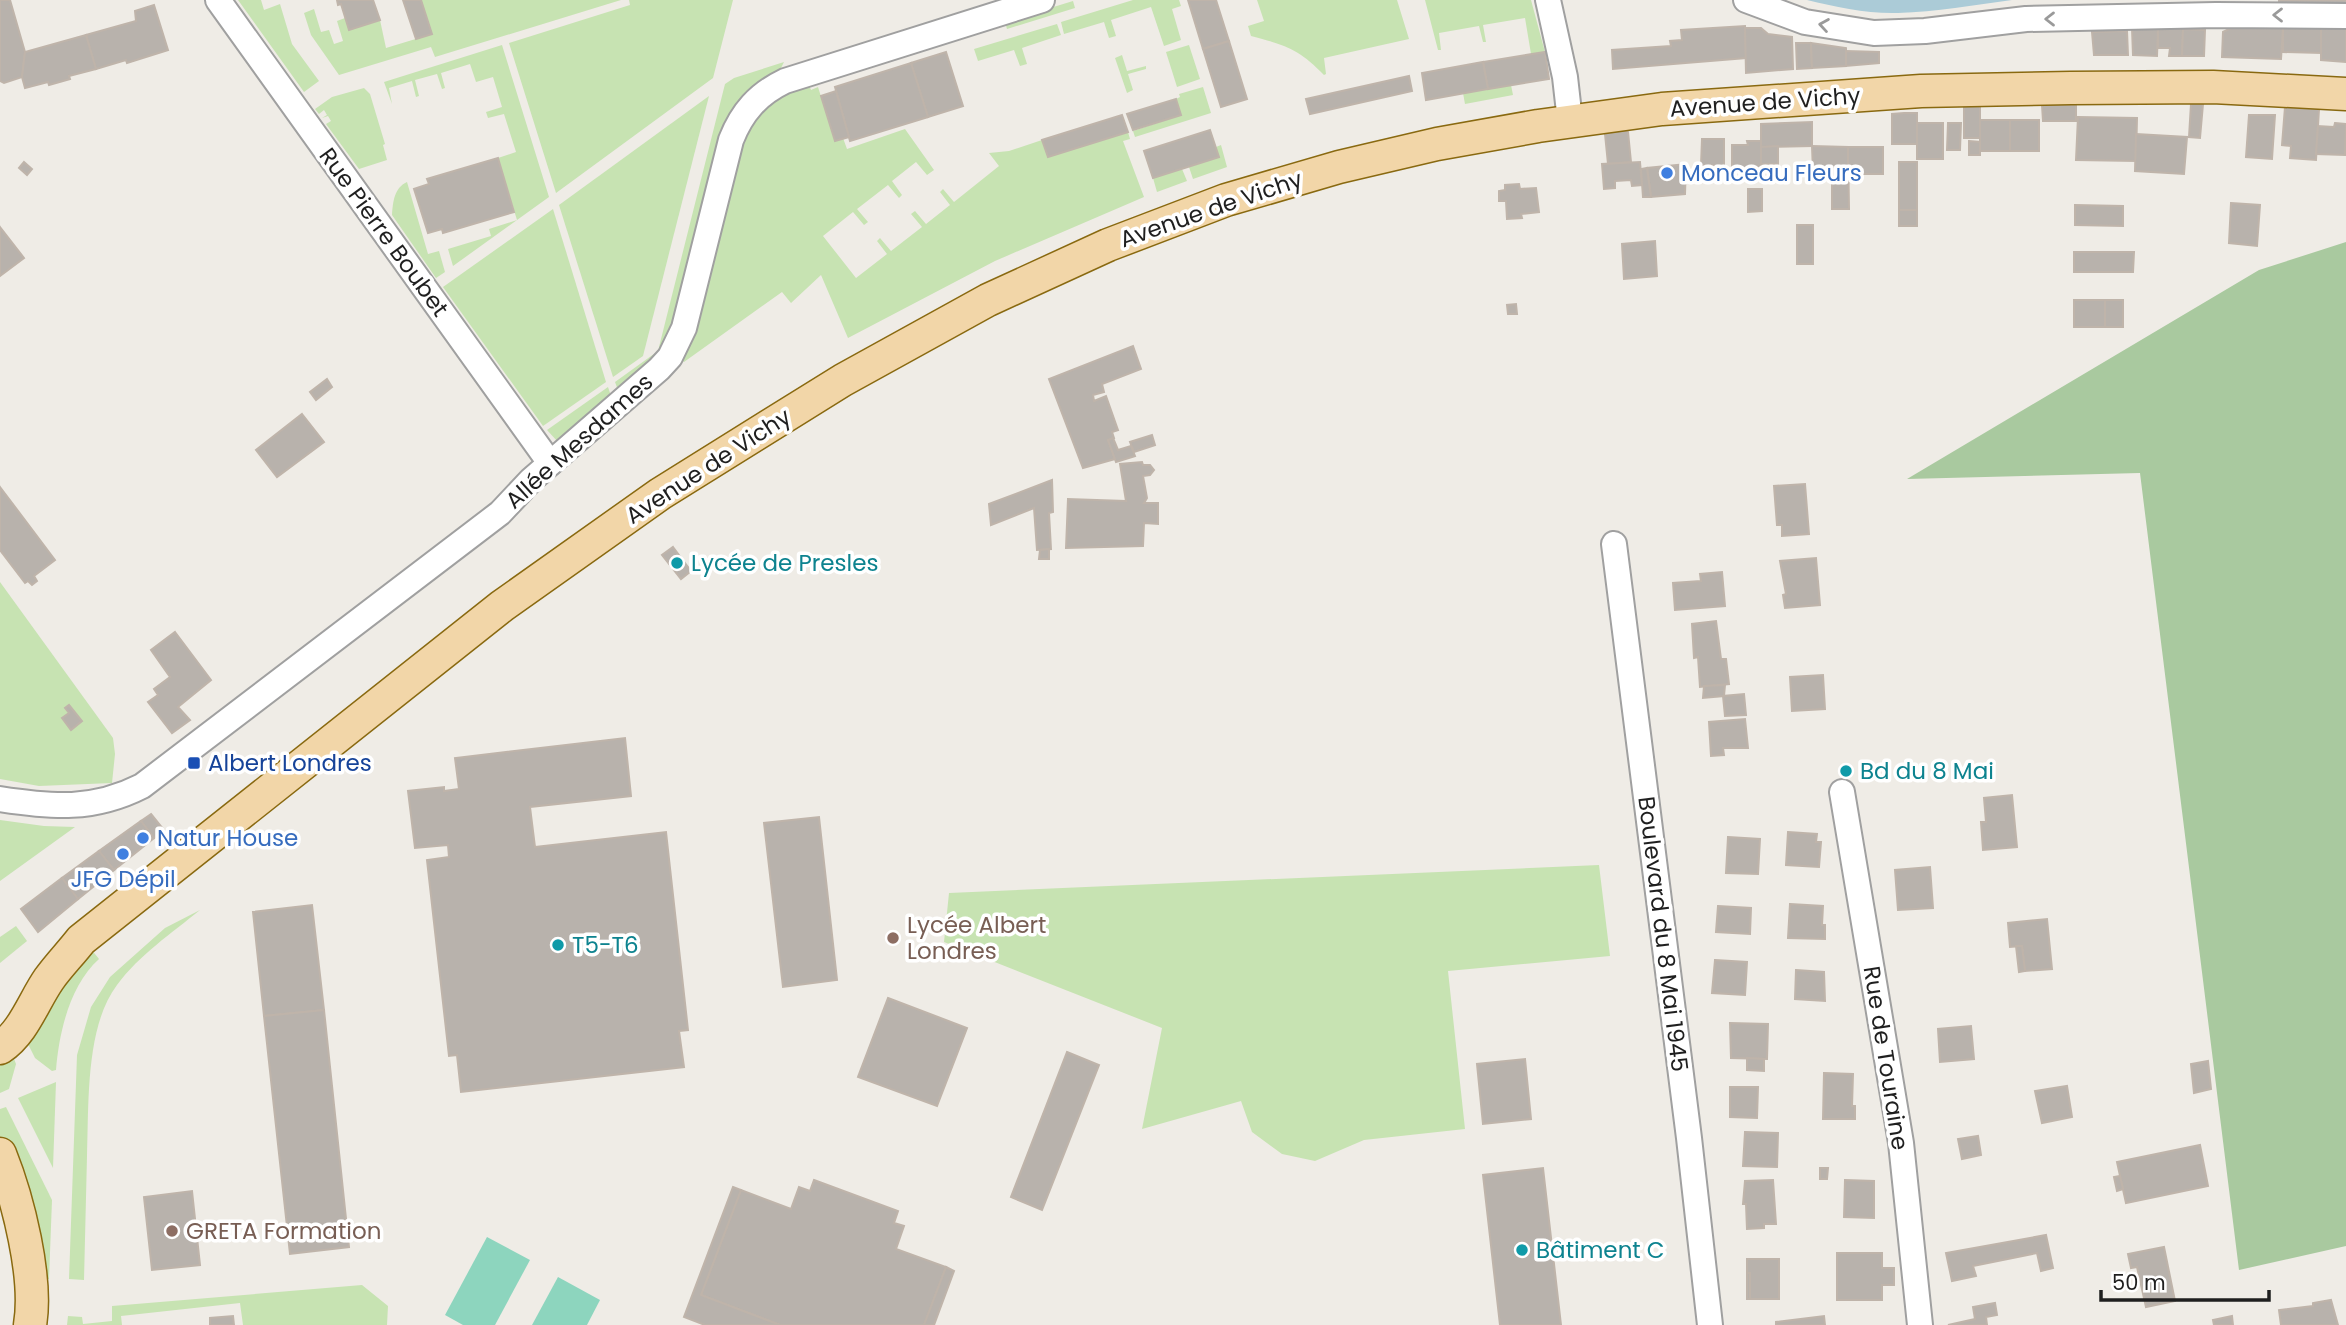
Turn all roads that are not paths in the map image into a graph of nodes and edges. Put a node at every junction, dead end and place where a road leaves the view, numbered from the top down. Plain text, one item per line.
1 (218, 0) edge
2 (1042, 0) edge
3 (1548, 0) edge
4 (1746, 0) edge
5 (2346, 16) edge
6 (2346, 94) edge
7 (1570, 121) junction
8 (550, 463) junction
9 (1614, 544) dead end
10 (1842, 792) dead end
11 (0, 799) edge
12 (241, 813) junction
13 (0, 1022) edge
14 (0, 1048) edge
15 (0, 1154) edge
16 (0, 1217) edge
17 (14, 1325) edge
18 (30, 1325) edge
19 (1710, 1325) edge
20 (1920, 1325) edge

1 - 8 street, Rue Pierre Boubet
2 - 8 street, Allée Mesdames
3 - 7 street
5 -> 4 street
6 - 7 main road, Avenue de Vichy
7 - 12 main road, Avenue de Vichy
8 - 11 street, Allée Mesdames
9 - 19 street, Boulevard du 8 Mai 1945
10 - 20 street, Rue de Touraine
12 - 13 main road, Avenue de Vichy
12 - 14 main road, Avenue de Vichy
15 - 18 main road
16 - 17 main road

